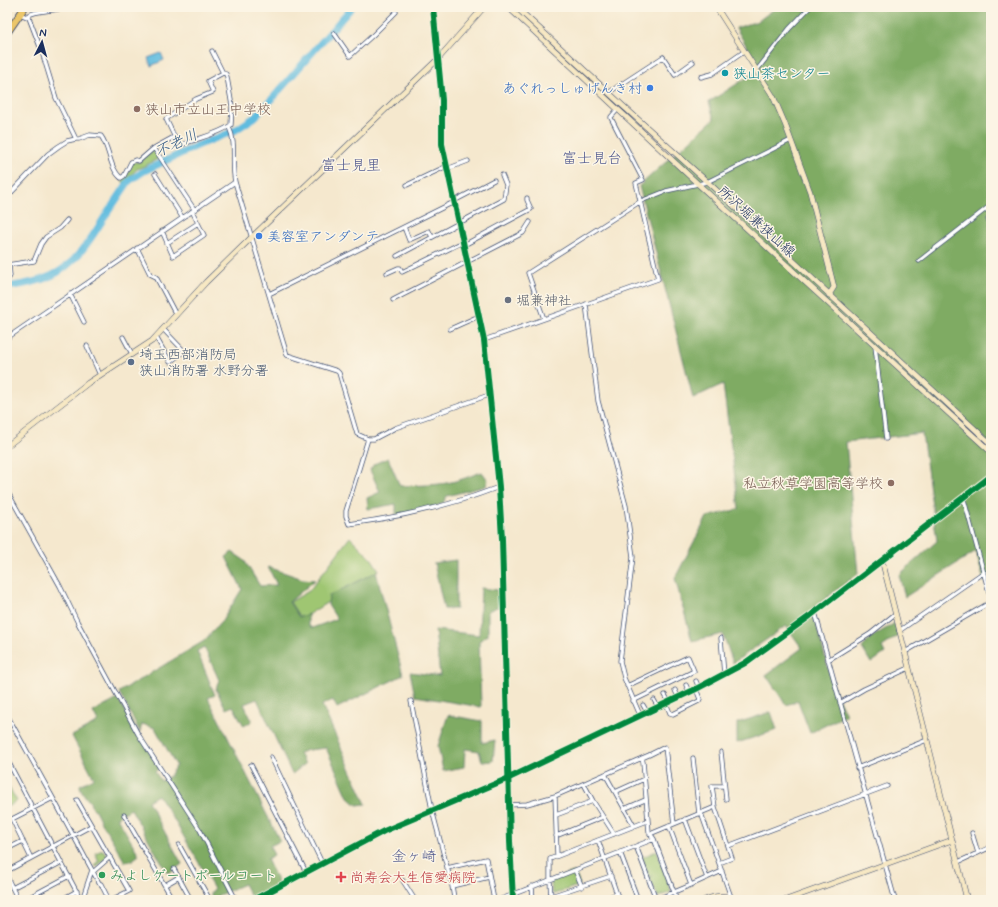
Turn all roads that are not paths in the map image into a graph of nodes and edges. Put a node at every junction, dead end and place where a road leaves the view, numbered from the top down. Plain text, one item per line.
1 (25, 7) edge
2 (66, 7) edge
3 (433, 7) edge
4 (484, 7) edge
5 (508, 7) edge
6 (516, 7) edge
7 (716, 7) edge
8 (810, 7) edge
9 (396, 12) dead end
10 (20, 14) junction
11 (27, 16) junction
12 (7, 33) edge
13 (334, 33) dead end
14 (212, 51) dead end
15 (745, 51) junction
16 (438, 59) junction
17 (693, 62) dead end
18 (757, 70) junction
19 (223, 73) junction
20 (701, 77) dead end
21 (611, 90) dead end
22 (618, 108) junction
23 (229, 127) junction
24 (174, 137) junction
25 (76, 139) junction
26 (791, 140) junction
27 (154, 148) junction
28 (468, 161) dead end
29 (447, 168) junction
30 (155, 174) dead end
31 (502, 175) dead end
32 (494, 180) dead end
33 (235, 182) junction
34 (707, 182) junction
35 (698, 184) junction
36 (407, 185) dead end
37 (7, 197) edge
38 (527, 198) dead end
39 (454, 201) junction
40 (641, 201) junction
41 (991, 205) edge
42 (193, 210) junction
43 (182, 217) junction
44 (991, 218) edge
45 (68, 220) dead end
46 (530, 222) dead end
47 (198, 223) junction
48 (459, 224) junction
49 (404, 227) junction
50 (162, 231) junction
51 (991, 235) edge
52 (432, 237) junction
53 (252, 238) junction
54 (167, 243) junction
55 (464, 244) junction
56 (137, 248) junction
57 (397, 256) dead end
58 (919, 260) dead end
59 (467, 262) junction
60 (8, 265) edge
61 (387, 273) dead end
62 (7, 278) edge
63 (70, 294) junction
64 (269, 294) junction
65 (829, 295) junction
66 (393, 300) dead end
67 (586, 304) junction
68 (176, 315) junction
69 (478, 316) junction
70 (544, 319) junction
71 (84, 322) dead end
72 (450, 328) dead end
73 (163, 329) junction
74 (123, 337) dead end
75 (156, 337) junction
76 (7, 338) edge
77 (484, 340) junction
78 (875, 345) junction
79 (87, 346) dead end
80 (132, 354) junction
81 (100, 374) junction
82 (489, 395) junction
83 (368, 439) junction
84 (886, 439) dead end
85 (991, 444) edge
86 (7, 446) edge
87 (991, 452) edge
88 (991, 476) edge
89 (499, 487) junction
90 (7, 491) edge
91 (964, 496) junction
92 (882, 560) junction
93 (984, 572) junction
94 (991, 601) edge
95 (815, 612) junction
96 (895, 614) junction
97 (900, 631) junction
98 (721, 638) dead end
99 (905, 652) junction
100 (828, 660) junction
101 (909, 668) junction
102 (724, 675) junction
103 (696, 681) dead end
104 (686, 685) dead end
105 (627, 686) junction
106 (698, 688) junction
107 (675, 690) dead end
108 (690, 692) junction
109 (665, 695) dead end
110 (678, 697) junction
111 (654, 700) dead end
112 (633, 701) junction
113 (411, 702) dead end
114 (667, 703) junction
115 (840, 703) junction
116 (643, 705) dead end
117 (658, 707) junction
118 (647, 712) junction
119 (640, 715) junction
120 (7, 716) edge
121 (927, 740) junction
122 (721, 752) dead end
123 (271, 757) dead end
124 (642, 758) junction
125 (693, 758) dead end
126 (10, 765) dead end
127 (251, 765) dead end
128 (858, 768) junction
129 (605, 774) junction
130 (509, 778) junction
131 (644, 778) junction
132 (584, 784) junction
133 (724, 786) junction
134 (887, 786) dead end
135 (615, 792) junction
136 (865, 795) junction
137 (555, 796) junction
138 (53, 798) junction
139 (726, 799) dead end
140 (77, 800) dead end
141 (646, 800) junction
142 (593, 801) junction
143 (509, 805) junction
144 (715, 807) junction
145 (34, 808) junction
146 (624, 809) junction
147 (432, 810) junction
148 (700, 814) junction
149 (124, 815) dead end
150 (556, 816) junction
151 (603, 817) junction
152 (685, 819) junction
153 (647, 821) junction
154 (674, 824) junction
155 (91, 826) junction
156 (634, 826) junction
157 (669, 826) junction
158 (972, 833) dead end
159 (614, 834) junction
160 (650, 834) junction
161 (73, 836) junction
162 (556, 836) junction
163 (654, 839) junction
164 (598, 840) junction
165 (952, 840) junction
166 (23, 841) junction
167 (179, 845) dead end
168 (54, 846) junction
169 (636, 846) junction
170 (728, 846) junction
171 (991, 847) edge
172 (7, 849) edge
173 (620, 852) junction
174 (978, 853) junction
175 (557, 856) junction
176 (110, 857) junction
177 (31, 858) junction
178 (605, 858) junction
179 (62, 862) junction
180 (958, 862) junction
181 (719, 863) junction
182 (322, 864) junction
183 (885, 864) junction
184 (447, 868) junction
185 (174, 869) dead end
186 (575, 870) junction
187 (7, 871) edge
188 (92, 871) junction
189 (722, 871) junction
190 (306, 872) junction
191 (69, 876) junction
192 (611, 876) junction
193 (7, 877) edge
194 (179, 877) junction
195 (489, 877) junction
196 (707, 878) junction
197 (550, 879) junction
198 (404, 881) dead end
199 (165, 885) junction
200 (452, 886) junction
201 (532, 886) junction
202 (691, 886) junction
203 (582, 887) junction
204 (12, 888) junction
205 (77, 891) junction
206 (674, 893) junction
207 (617, 894) junction
208 (264, 897) edge
209 (512, 897) edge
210 (991, 897) edge
211 (551, 898) edge
212 (716, 898) edge
213 (731, 898) junction
214 (18, 900) edge
215 (24, 900) edge
216 (63, 900) edge
217 (81, 900) edge
218 (110, 900) edge
219 (173, 900) edge
220 (192, 900) edge
221 (210, 900) edge
222 (236, 900) edge
223 (253, 900) edge
224 (415, 900) edge
225 (451, 900) edge
226 (494, 900) edge
227 (499, 900) edge
228 (534, 900) edge
229 (600, 900) edge
230 (620, 900) edge
231 (638, 900) edge
232 (655, 900) edge
233 (677, 900) edge
234 (705, 900) edge
235 (737, 900) edge
236 (786, 900) edge
237 (895, 900) edge
238 (967, 900) edge
239 (984, 900) edge

1 - 10 main road
2 - 11 street
3 - 16 street
4 - 16 street
5 - 22 street, 所沢堀兼狭山線
6 - 34 street, 所沢堀兼狭山線
7 - 15 street
8 - 18 street
9 - 13 street
10 - 11 street
10 - 12 main road
11 - 25 street
14 - 19 street
15 - 18 street
15 - 20 street
16 - 29 street
16 - 53 street
17 - 21 street
18 - 26 street
19 - 23 street
19 - 24 street
22 - 35 street, 所沢堀兼狭山線
22 - 40 street
23 - 24 street
23 - 33 street
24 - 27 street
25 - 27 street
25 - 37 street
26 - 34 street
26 - 65 street
27 - 42 street
28 - 29 street
29 - 36 street
29 - 39 street
30 - 43 street
31 - 48 street
32 - 39 street
33 - 42 street
33 - 53 street
34 - 35 street
34 - 65 street, 所沢堀兼狭山線
35 - 40 street
35 - 78 street, 所沢堀兼狭山線
38 - 55 street
39 - 48 street
39 - 49 street
40 - 67 street
40 - 70 street
41 - 58 street
42 - 43 street
42 - 47 street
43 - 50 street
44 - 51 street
45 - 60 street
46 - 59 street
47 - 54 street
47 - 54 street
48 - 52 street
48 - 55 street
49 - 52 street
49 - 64 street
50 - 54 street
50 - 56 street
52 - 57 street
53 - 64 street
53 - 68 street
55 - 59 street
55 - 61 street
56 - 63 street
56 - 68 street
59 - 66 street
59 - 69 street
60 - 62 street
63 - 71 street
63 - 76 street
64 - 83 street
65 - 85 street, 所沢堀兼狭山線
67 - 70 street
67 - 105 street
68 - 73 street
69 - 72 street
69 - 77 street
70 - 77 street
73 - 75 street
73 - 75 street
74 - 80 street
75 - 80 street
77 - 82 street
78 - 84 street
78 - 87 street, 所沢堀兼狭山線
79 - 81 street
80 - 81 street
81 - 86 street
82 - 83 street
82 - 89 street
83 - 89 street
88 - 91 street
89 - 130 street
90 - 222 street
91 - 92 street
91 - 93 street
92 - 95 street
92 - 96 street
93 - 94 street
93 - 97 street
94 - 99 street
95 - 100 street
95 - 102 street
96 - 97 street
96 - 100 street
97 - 99 street
98 - 102 street
99 - 101 street
100 - 115 street
101 - 115 street
101 - 121 street
102 - 106 street
103 - 106 street
104 - 108 street
105 - 112 street
105 - 112 street
106 - 108 street
106 - 114 street
107 - 110 street
108 - 110 street
109 - 114 street
110 - 114 street
111 - 117 street
112 - 119 street
113 - 147 street
114 - 117 street
115 - 128 street
116 - 118 street
117 - 118 street
118 - 119 street
119 - 130 street
120 - 138 street
121 - 128 street
121 - 165 street
122 - 133 street
123 - 182 street
124 - 129 street
124 - 131 street
124 - 154 street
125 - 148 street
126 - 145 street
127 - 190 street
128 - 136 street
129 - 132 street
129 - 135 street
130 - 143 street
130 - 147 street
131 - 135 street
131 - 141 street
132 - 137 street
132 - 142 street
133 - 139 street
133 - 144 street
134 - 136 street
135 - 146 street
136 - 170 street
136 - 183 street
137 - 143 street
137 - 150 street
138 - 145 street
138 - 161 street
140 - 155 street
141 - 146 street
141 - 153 street
142 - 150 street
142 - 151 street
143 - 209 street
144 - 148 street
144 - 170 street
145 - 166 street
145 - 168 street
146 - 156 street
147 - 182 street
147 - 184 street
148 - 152 street
148 - 181 street
149 - 199 street
150 - 162 street
151 - 159 street
151 - 162 street
152 - 154 street
152 - 196 street
153 - 156 street
153 - 160 street
154 - 157 street
155 - 161 street
155 - 176 street
156 - 159 street
157 - 160 street
157 - 202 street
158 - 174 street
159 - 164 street
160 - 163 street
161 - 168 street
161 - 188 street
162 - 175 street
163 - 169 street
163 - 206 street
164 - 175 street
164 - 178 street
165 - 180 street
165 - 183 street
166 - 172 street
166 - 177 street
167 - 221 street
168 - 177 street
168 - 179 street
169 - 173 street
169 - 232 street
170 - 181 street
171 - 174 street
173 - 178 street
173 - 231 street
174 - 180 street
175 - 197 street
176 - 188 street
176 - 218 street
177 - 187 street
178 - 186 street
178 - 192 street
179 - 191 street
179 - 204 street
180 - 238 street
181 - 189 street
182 - 190 street
183 - 236 street
183 - 237 street
184 - 195 street
184 - 200 street
185 - 194 street
186 - 197 street
186 - 203 street
188 - 217 street
188 - 218 street
189 - 196 street
189 - 213 street
190 - 208 street
191 - 205 street
191 - 215 street
192 - 203 street
192 - 207 street
193 - 204 street
194 - 199 street
194 - 220 street
195 - 200 street
195 - 226 street
196 - 202 street
197 - 201 street
197 - 211 street
198 - 224 street
199 - 219 street
200 - 225 street
201 - 209 street
201 - 228 street
202 - 206 street
203 - 211 street
204 - 214 street
205 - 216 street
205 - 217 street
206 - 232 street
206 - 233 street
207 - 229 street
207 - 230 street
208 - 223 street
209 - 227 street
210 - 239 street
212 - 213 street
212 - 234 street
213 - 235 street

